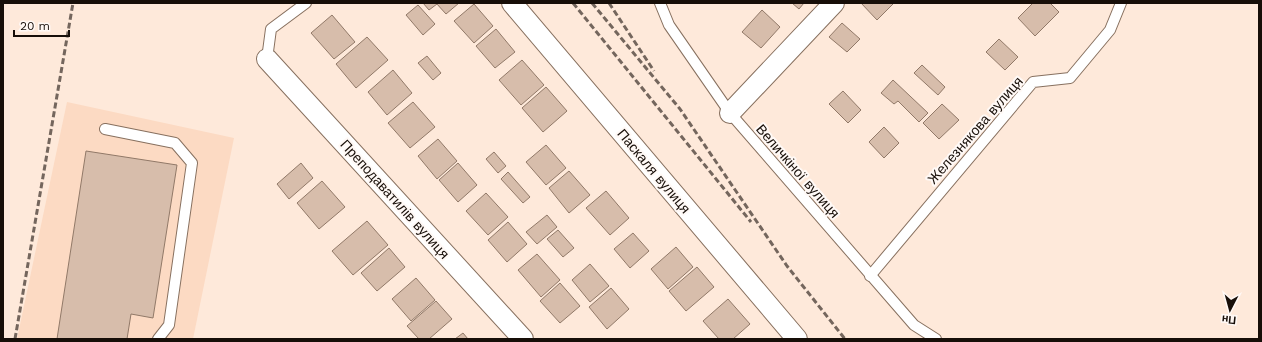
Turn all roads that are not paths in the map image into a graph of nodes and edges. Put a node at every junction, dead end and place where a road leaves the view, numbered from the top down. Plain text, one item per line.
1 (306, 3) edge
2 (512, 3) edge
3 (660, 3) edge
4 (834, 3) edge
5 (1121, 3) edge
6 (267, 59) joint
7 (730, 113) junction
8 (105, 129) dead end
9 (870, 276) junction
10 (158, 339) edge
11 (523, 339) edge
12 (797, 339) edge
13 (936, 339) edge

1 - 6 lane
2 - 12 street, Паскаля вулиця
3 - 7 lane, Величкіної вулиця
4 - 7 street
5 - 9 lane, Железнякова вулиця
6 - 11 street, Преподаватилів вулиця
7 - 9 lane, Величкіної вулиця
8 - 10 lane
9 - 13 lane, Величкіної вулиця

